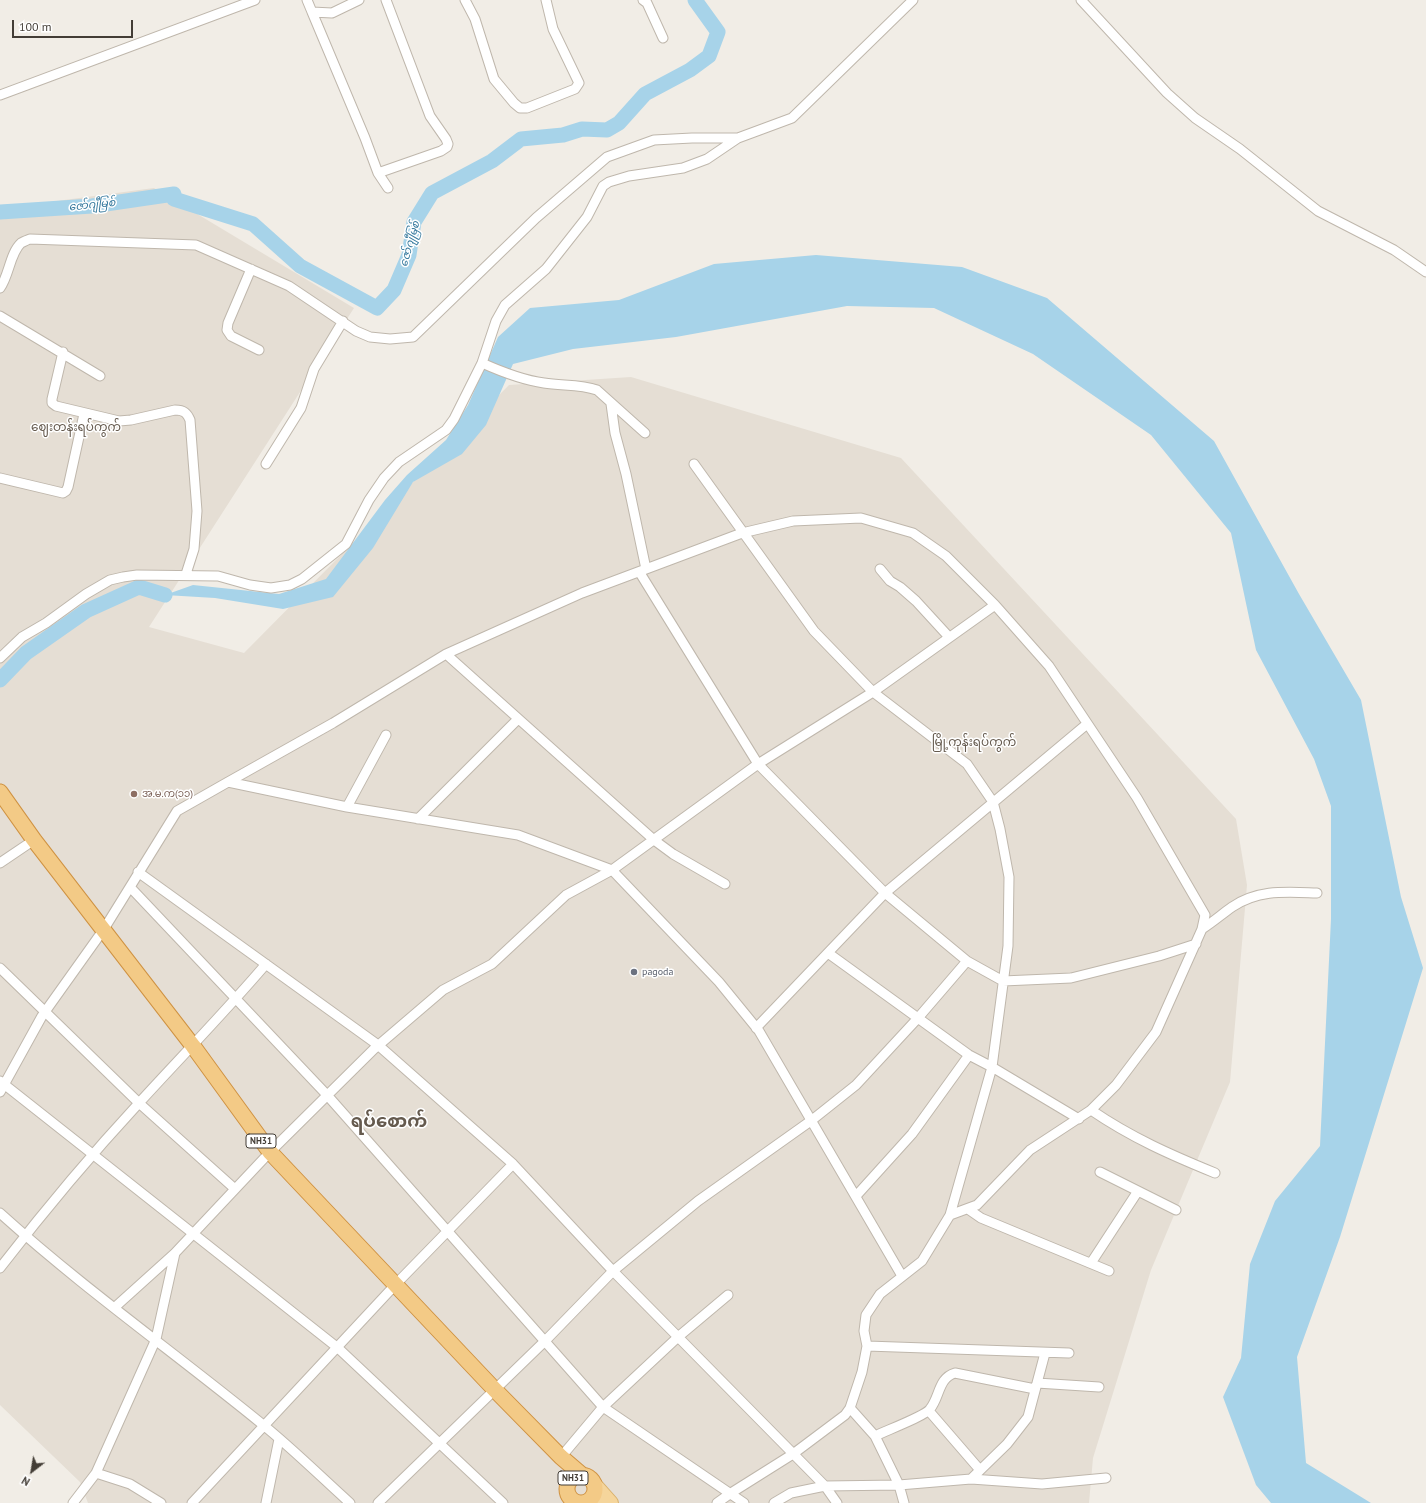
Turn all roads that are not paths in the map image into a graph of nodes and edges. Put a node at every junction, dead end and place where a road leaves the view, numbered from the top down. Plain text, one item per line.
1 (255, 0) edge
2 (307, 0) edge
3 (359, 0) edge
4 (386, 0) edge
5 (465, 0) edge
6 (546, 0) edge
7 (643, 0) edge
8 (913, 0) edge
9 (1081, 0) edge
10 (312, 12) junction
11 (663, 38) dead end
12 (0, 95) edge
13 (738, 138) junction
14 (378, 172) junction
15 (388, 188) dead end
16 (251, 269) junction
17 (1426, 272) edge
18 (0, 288) edge
19 (0, 316) edge
20 (343, 321) junction
21 (259, 350) dead end
22 (63, 352) junction
23 (483, 364) junction
24 (100, 376) dead end
25 (611, 404) junction
26 (84, 414) junction
27 (645, 433) dead end
28 (266, 464) dead end
29 (694, 464) dead end
30 (0, 478) edge
31 (742, 533) junction
32 (880, 569) dead end
33 (643, 571) junction
34 (186, 574) junction
35 (995, 605) junction
36 (949, 637) junction
37 (446, 654) junction
38 (0, 658) edge
39 (873, 692) junction
40 (518, 719) junction
41 (1087, 724) junction
42 (386, 735) dead end
43 (758, 764) junction
44 (228, 782) junction
45 (0, 792) edge
46 (992, 802) junction
47 (347, 806) junction
48 (418, 819) junction
49 (34, 840) junction
50 (654, 840) junction
51 (0, 863) edge
52 (612, 870) junction
53 (138, 872) junction
54 (725, 884) dead end
55 (130, 887) junction
56 (885, 893) junction
57 (1317, 893) dead end
58 (104, 929) junction
59 (1202, 929) junction
60 (1196, 944) junction
61 (828, 953) junction
62 (967, 961) junction
63 (266, 964) junction
64 (0, 968) edge
65 (1003, 981) junction
66 (236, 999) junction
67 (44, 1012) junction
68 (918, 1018) junction
69 (756, 1028) junction
70 (378, 1045) junction
71 (193, 1046) junction
72 (969, 1055) junction
73 (992, 1067) junction
74 (1, 1086) edge
75 (327, 1095) junction
76 (139, 1103) junction
77 (1091, 1110) junction
78 (1079, 1119) junction
79 (812, 1120) junction
80 (270, 1152) junction
81 (93, 1154) junction
82 (513, 1164) junction
83 (1100, 1172) dead end
84 (1215, 1173) dead end
85 (235, 1189) junction
86 (1138, 1191) junction
87 (856, 1196) junction
88 (968, 1209) junction
89 (1176, 1210) dead end
90 (0, 1213) edge
91 (950, 1215) junction
92 (447, 1231) junction
93 (193, 1233) junction
94 (25, 1235) junction
95 (175, 1253) junction
96 (1091, 1263) junction
97 (0, 1268) edge
98 (613, 1271) junction
99 (1110, 1271) dead end
100 (902, 1276) junction
101 (396, 1284) junction
102 (728, 1296) dead end
103 (114, 1308) junction
104 (678, 1337) junction
105 (156, 1339) junction
106 (545, 1341) junction
107 (868, 1346) junction
108 (338, 1348) junction
109 (1045, 1353) junction
110 (1069, 1353) dead end
111 (1036, 1386) junction
112 (1099, 1387) dead end
113 (495, 1390) junction
114 (603, 1407) junction
115 (850, 1408) junction
116 (929, 1411) junction
117 (264, 1425) junction
118 (875, 1436) junction
119 (279, 1439) junction
120 (440, 1443) junction
121 (793, 1454) junction
122 (561, 1457) junction
123 (980, 1470) junction
124 (96, 1473) junction
125 (1106, 1478) dead end
126 (971, 1479) junction
127 (595, 1485) junction
128 (825, 1486) junction
129 (899, 1486) junction
130 (570, 1487) edge
131 (731, 1493) junction
132 (589, 1502) edge
133 (73, 1503) edge
134 (161, 1503) edge
135 (192, 1503) edge
136 (266, 1503) edge
137 (350, 1503) edge
138 (378, 1503) edge
139 (503, 1503) edge
140 (611, 1503) edge
141 (717, 1503) edge
142 (744, 1503) edge
143 (774, 1503) edge
144 (837, 1503) edge
145 (904, 1503) edge

1 - 12 street
2 - 10 street
3 - 10 street
4 - 14 street
5 - 6 street
7 - 11 street
8 - 13 street
9 - 17 street
10 - 14 street
13 - 20 street
13 - 23 street
14 - 15 street
16 - 18 street
16 - 20 street
16 - 21 street
19 - 22 street
20 - 28 street
22 - 24 street
22 - 26 street
23 - 25 street
23 - 34 street
25 - 27 street
25 - 33 street
26 - 30 street
26 - 34 street
29 - 31 street
31 - 33 street
31 - 35 street
31 - 39 street
32 - 36 street
33 - 37 street
33 - 43 street
34 - 38 street
35 - 36 street
35 - 41 street
36 - 39 street
37 - 40 street
37 - 44 street
39 - 43 street
39 - 46 street
40 - 48 street
40 - 50 street
41 - 46 street
41 - 59 street
42 - 47 street
43 - 50 street
43 - 56 street
44 - 47 street
44 - 53 street
45 - 49 highway, NH31
46 - 56 street
46 - 65 street
47 - 48 street
48 - 52 street
49 - 51 street
49 - 58 highway, NH31
50 - 52 street
50 - 54 street
52 - 69 street
52 - 70 street
53 - 55 street
53 - 63 street
55 - 58 street
55 - 66 street
56 - 61 street
56 - 62 street
57 - 59 street
58 - 67 street
58 - 71 highway, NH31
59 - 60 street
60 - 65 street
60 - 77 street
61 - 68 street
61 - 69 street
62 - 65 street
62 - 68 street
63 - 66 street
63 - 70 street
64 - 67 street
65 - 73 street
66 - 71 street
66 - 75 street
67 - 74 street
67 - 76 street
68 - 72 street
68 - 79 street
69 - 79 street
70 - 75 street
70 - 82 street
71 - 76 street
71 - 80 highway, NH31
72 - 73 street
72 - 87 street
73 - 78 street
73 - 91 street
74 - 81 street
75 - 80 street
75 - 92 street
76 - 81 street
76 - 85 street
77 - 78 street
77 - 84 street
78 - 88 street
79 - 87 street
79 - 98 street
80 - 85 street
80 - 101 highway, NH31
81 - 93 street
81 - 94 street
82 - 92 street
82 - 98 street
83 - 86 street
85 - 93 street
86 - 89 street
86 - 96 street
87 - 100 street
88 - 91 street
88 - 96 street
90 - 94 street
91 - 100 street
92 - 101 street
92 - 106 street
93 - 95 street
93 - 108 street
94 - 97 street
94 - 103 street
95 - 103 street
95 - 105 street
96 - 99 street
98 - 104 street
98 - 106 street
100 - 107 street
101 - 108 street
101 - 113 highway, NH31
102 - 104 street
103 - 105 street
104 - 114 street
104 - 121 street
105 - 117 street
105 - 124 street
106 - 113 street
106 - 114 street
107 - 109 street
107 - 115 street
108 - 117 street
108 - 120 street
109 - 110 street
109 - 111 street
111 - 112 street
111 - 116 street
111 - 123 street
113 - 120 street
113 - 122 highway, NH31
114 - 122 street
114 - 131 street
115 - 118 street
115 - 121 street
116 - 118 street
116 - 123 street
117 - 119 street
117 - 135 street
118 - 129 street
119 - 136 street
119 - 137 street
120 - 138 street
120 - 139 street
121 - 128 street
121 - 131 street
122 - 130 highway, NH31
123 - 126 street
124 - 133 street
124 - 134 street
125 - 126 street
126 - 129 street
127 - 130 highway, NH31
127 - 132 highway, NH31
127 - 140 main road
128 - 129 street
128 - 143 street
128 - 144 street
129 - 145 street
130 - 132 highway, NH31
131 - 141 street
131 - 142 street

